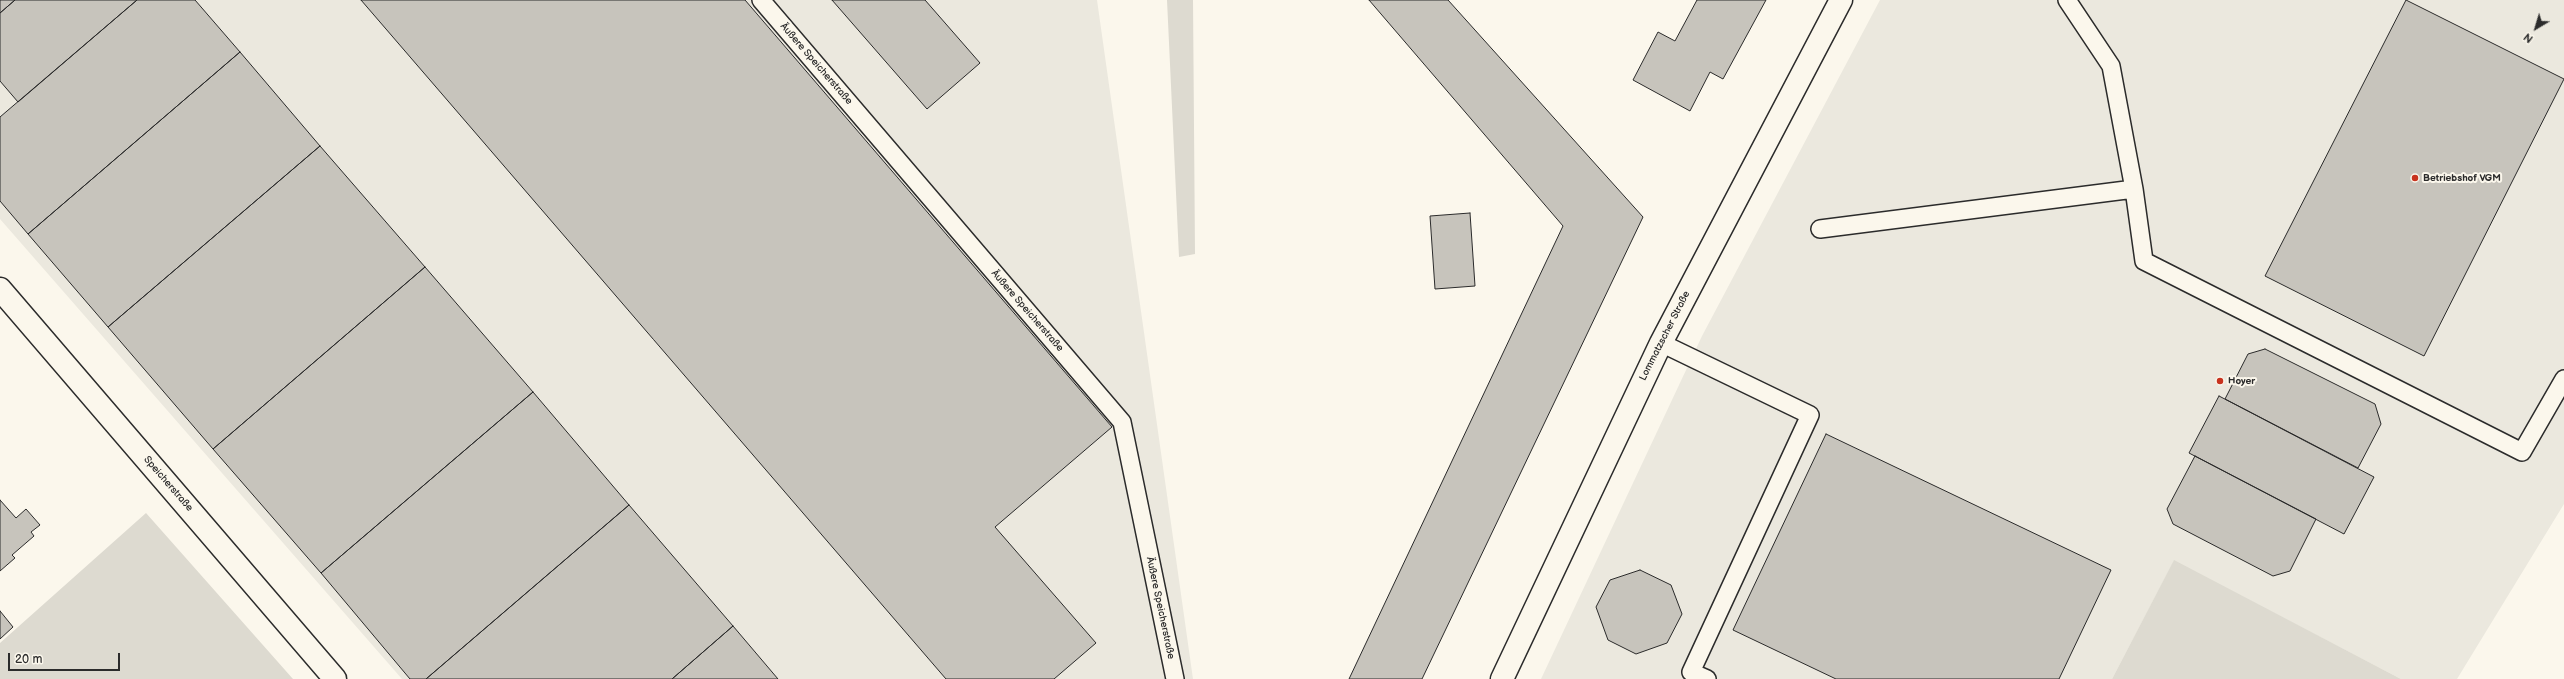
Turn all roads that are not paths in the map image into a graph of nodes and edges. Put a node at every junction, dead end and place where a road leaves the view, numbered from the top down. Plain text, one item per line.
1 (761, 0) edge
2 (1841, 0) edge
3 (2067, 0) edge
4 (2134, 189) junction
5 (1820, 229) dead end
6 (0, 289) edge
7 (1661, 343) junction
8 (2564, 379) edge
9 (335, 679) edge
10 (1175, 679) edge
11 (1502, 679) edge
12 (1706, 679) edge

1 - 10 lane, Äußere Speicherstraße
2 - 7 street, Lommatzscher Straße
3 - 4 lane
4 - 5 lane
4 - 8 lane
6 - 9 street, Speicherstraße
7 - 11 street, Lommatzscher Straße
7 - 12 lane

